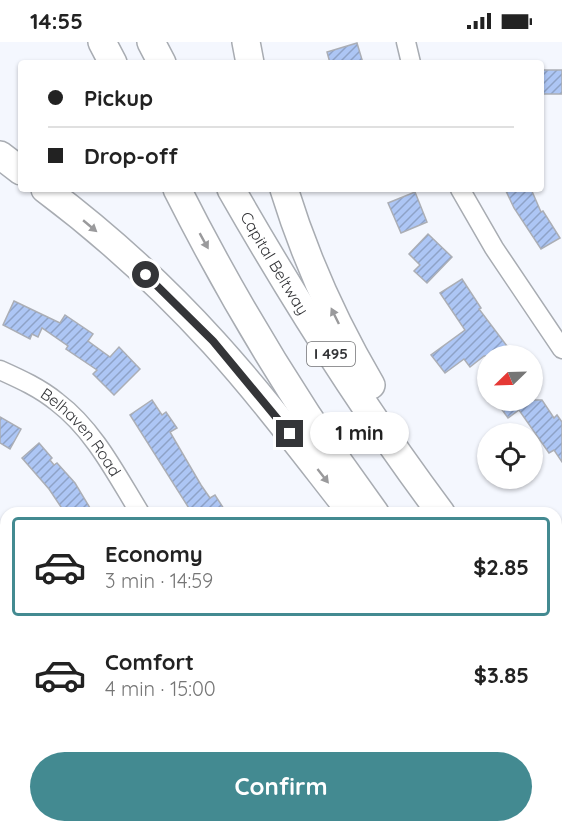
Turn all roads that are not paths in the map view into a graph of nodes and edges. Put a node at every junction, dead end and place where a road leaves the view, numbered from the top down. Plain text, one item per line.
1 (102, 42) edge
2 (151, 42) edge
3 (246, 42) edge
4 (406, 42) edge
5 (111, 60) edge
6 (160, 60) edge
7 (249, 60) edge
8 (410, 60) edge
9 (0, 155) edge
10 (18, 169) edge
11 (49, 192) edge
12 (179, 192) edge
13 (233, 192) edge
14 (285, 192) edge
15 (462, 192) edge
16 (562, 348) edge
17 (0, 370) edge
18 (136, 507) edge
19 (347, 507) edge
20 (371, 507) edge
21 (437, 507) edge
22 (443, 507) edge

1 - 5 highway
2 - 6 highway
3 - 7 highway
4 - 8 street
9 - 10 highway
11 -> 19 highway
12 -> 20 highway
13 - 21 highway, Capital Beltway / I 495
22 -> 14 highway
15 - 16 street
17 - 18 street, Belhaven Road

